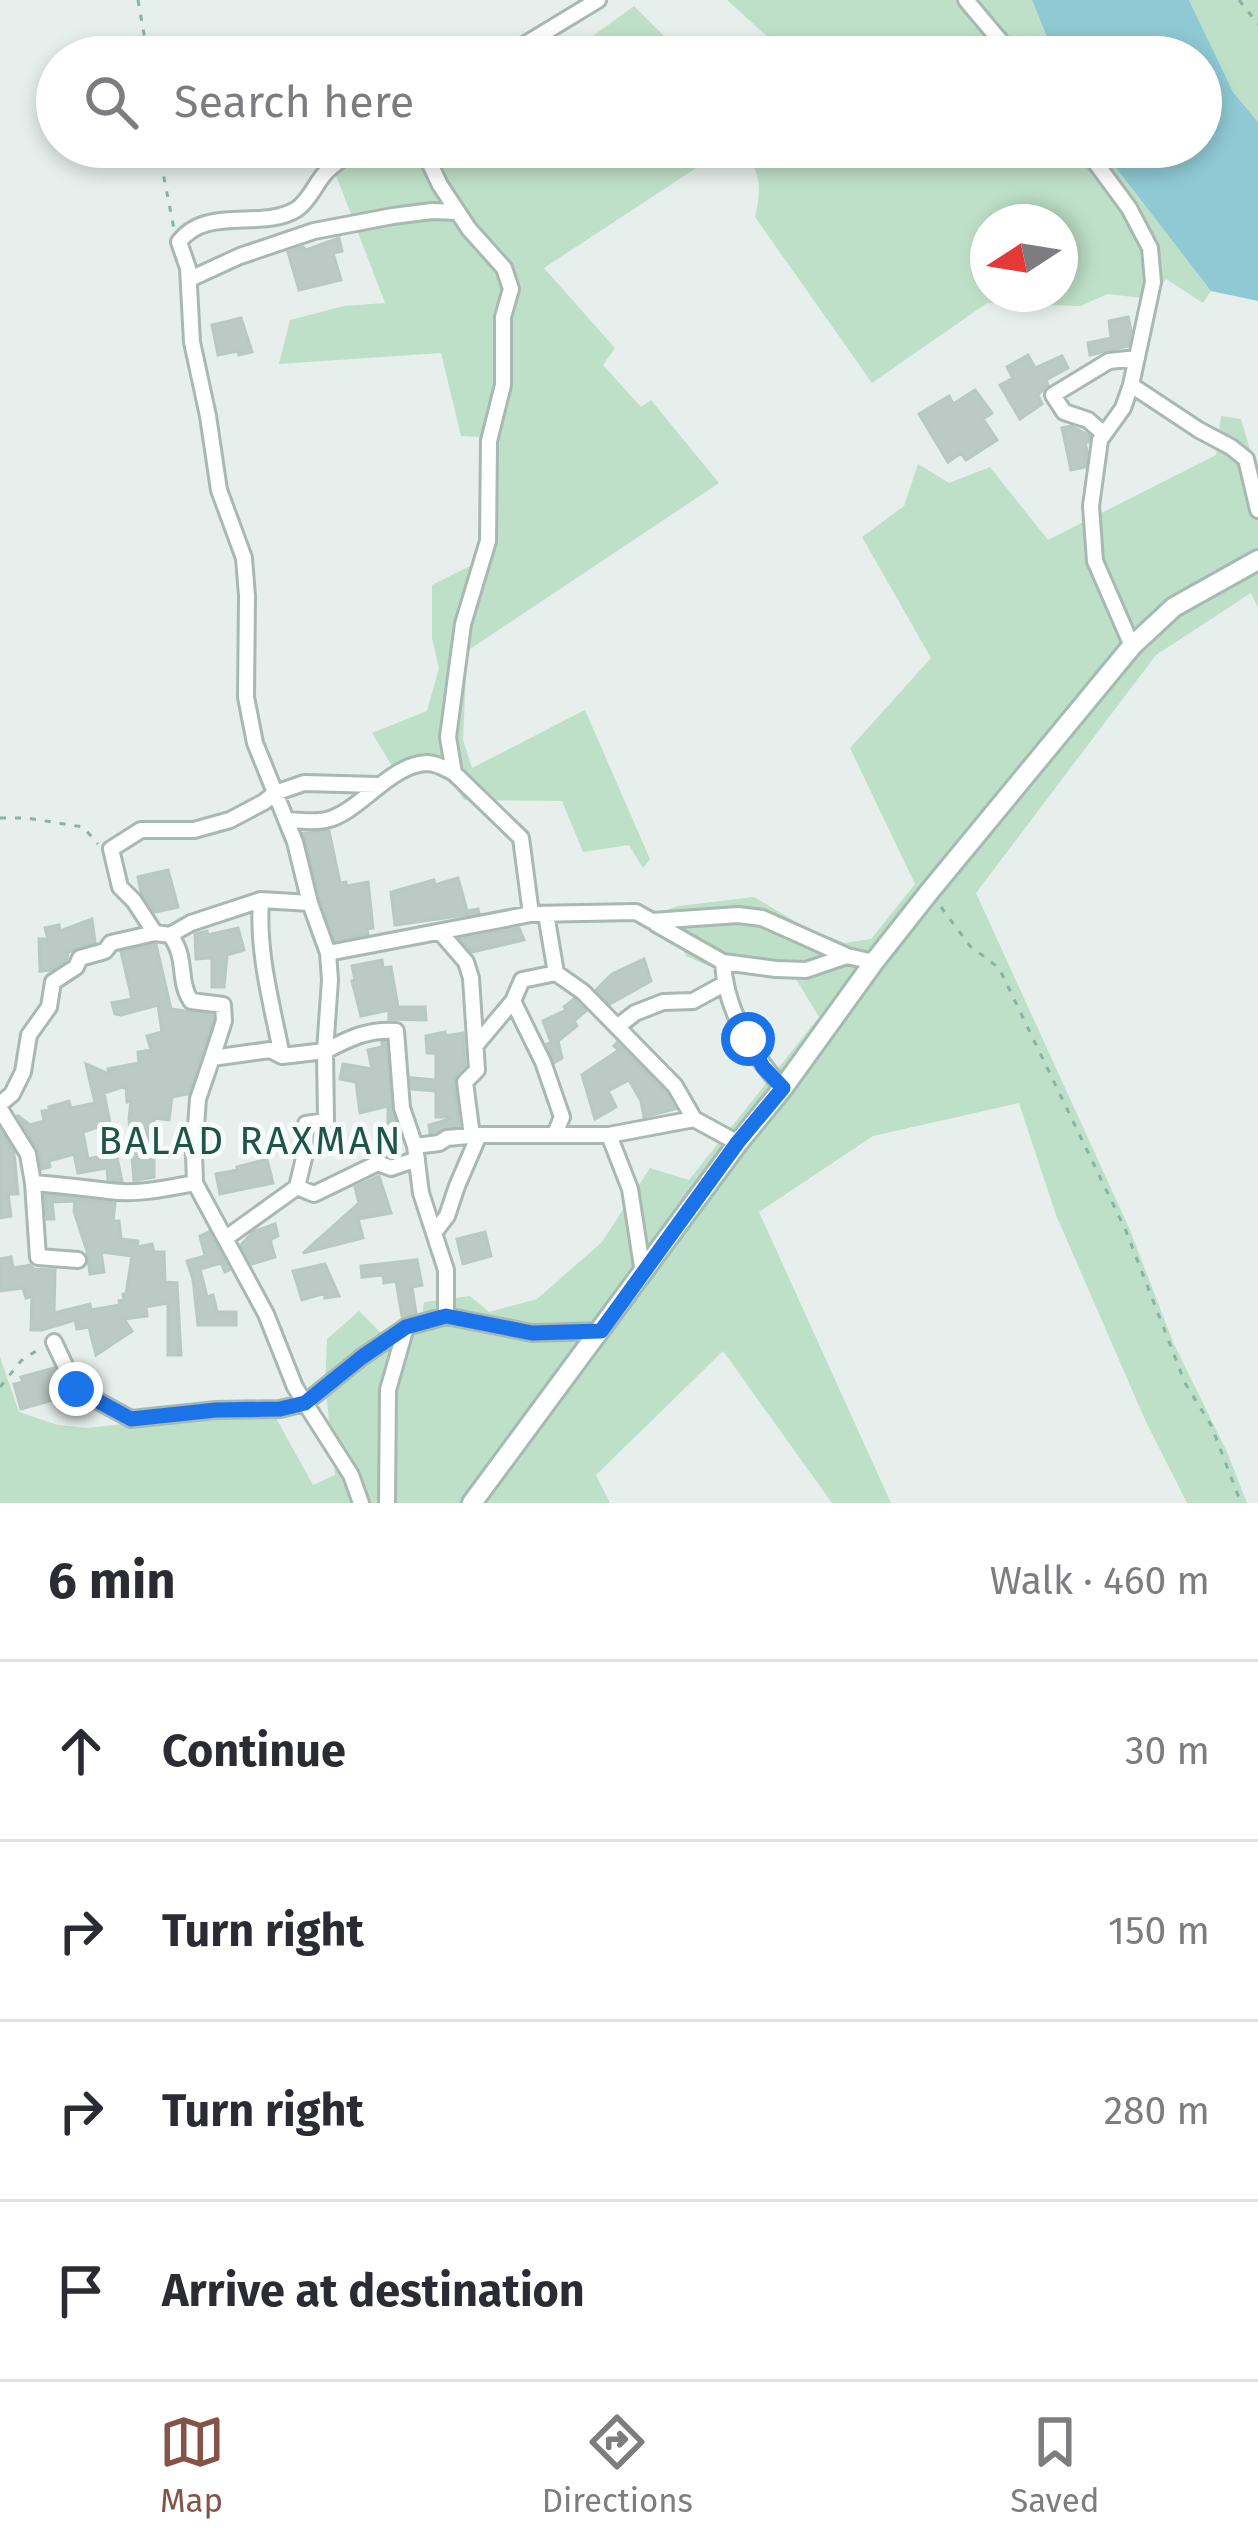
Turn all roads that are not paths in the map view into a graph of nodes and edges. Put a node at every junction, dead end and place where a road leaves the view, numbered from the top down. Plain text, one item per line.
1 (598, 0) edge
2 (966, 0) edge
3 (539, 36) edge
4 (996, 36) edge
5 (331, 168) edge
6 (432, 168) edge
7 (1099, 168) edge
8 (458, 212) junction
9 (190, 279) junction
10 (1138, 358) junction
11 (1131, 385) junction
12 (1104, 434) junction
13 (1258, 510) edge
14 (1258, 560) edge
15 (1132, 646) junction
16 (448, 737) junction
17 (421, 764) junction
18 (454, 773) junction
19 (378, 785) junction
20 (275, 793) junction
21 (286, 820) junction
22 (261, 900) junction
23 (310, 903) junction
24 (538, 914) junction
25 (652, 921) junction
26 (440, 932) junction
27 (163, 934) junction
28 (328, 953) junction
29 (847, 956) junction
30 (723, 962) junction
31 (874, 962) junction
32 (556, 973) junction
33 (724, 984) junction
34 (513, 1001) junction
35 (617, 1028) junction
36 (476, 1045) junction
37 (326, 1052) junction
38 (282, 1056) junction
39 (212, 1058) junction
40 (783, 1088) junction
41 (0, 1106) edge
42 (694, 1119) junction
43 (555, 1134) junction
44 (609, 1135) junction
45 (476, 1136) junction
46 (738, 1142) junction
47 (416, 1152) junction
48 (33, 1183) junction
49 (195, 1183) junction
50 (297, 1187) junction
51 (434, 1233) junction
52 (226, 1238) junction
53 (78, 1260) dead end
54 (644, 1273) junction
55 (446, 1316) junction
56 (406, 1327) junction
57 (601, 1331) junction
58 (54, 1342) road end
59 (305, 1403) junction
60 (362, 1503) edge
61 (388, 1503) edge
62 (472, 1503) edge

1 - 3 street
2 - 4 street
5 - 9 street
6 - 8 street
7 - 10 street
8 - 9 street
8 - 16 street
9 - 20 street
10 - 11 street
10 - 12 street
11 - 12 street
11 - 13 street
12 - 15 street
14 - 15 street
15 - 31 street
16 - 17 street
16 - 18 street
17 - 18 street
17 - 19 street
18 - 24 street
19 - 20 street
19 - 21 street
20 - 21 street
20 - 27 street
21 - 23 street
22 - 23 street
22 - 27 street
22 - 38 street
23 - 28 street
24 - 25 street
24 - 26 street
24 - 32 street
25 - 29 street
25 - 30 street
26 - 28 street
26 - 36 street
27 - 39 street
27 - 41 street
28 - 37 street
29 - 30 street
29 - 31 street
30 - 33 street
31 - 40 street
32 - 34 street
32 - 35 street
33 - 35 street
33 - 40 street
34 - 36 street
34 - 43 street
35 - 42 street
36 - 45 street
37 - 38 street
37 - 47 street
37 - 50 street
38 - 39 street
39 - 49 street
40 - 46 street
41 - 48 street
42 - 44 street
42 - 46 street
43 - 44 street
43 - 45 street
44 - 54 street
45 - 47 street
45 - 51 street
46 - 54 street
47 - 50 street
47 - 51 street
48 - 49 street
48 - 53 street
49 - 52 street
50 - 52 street
51 - 55 street
52 - 59 street
54 - 57 street
55 - 56 street
55 - 57 street
56 - 59 street
56 - 61 street
57 - 62 street
58 - 59 street
59 - 60 street

